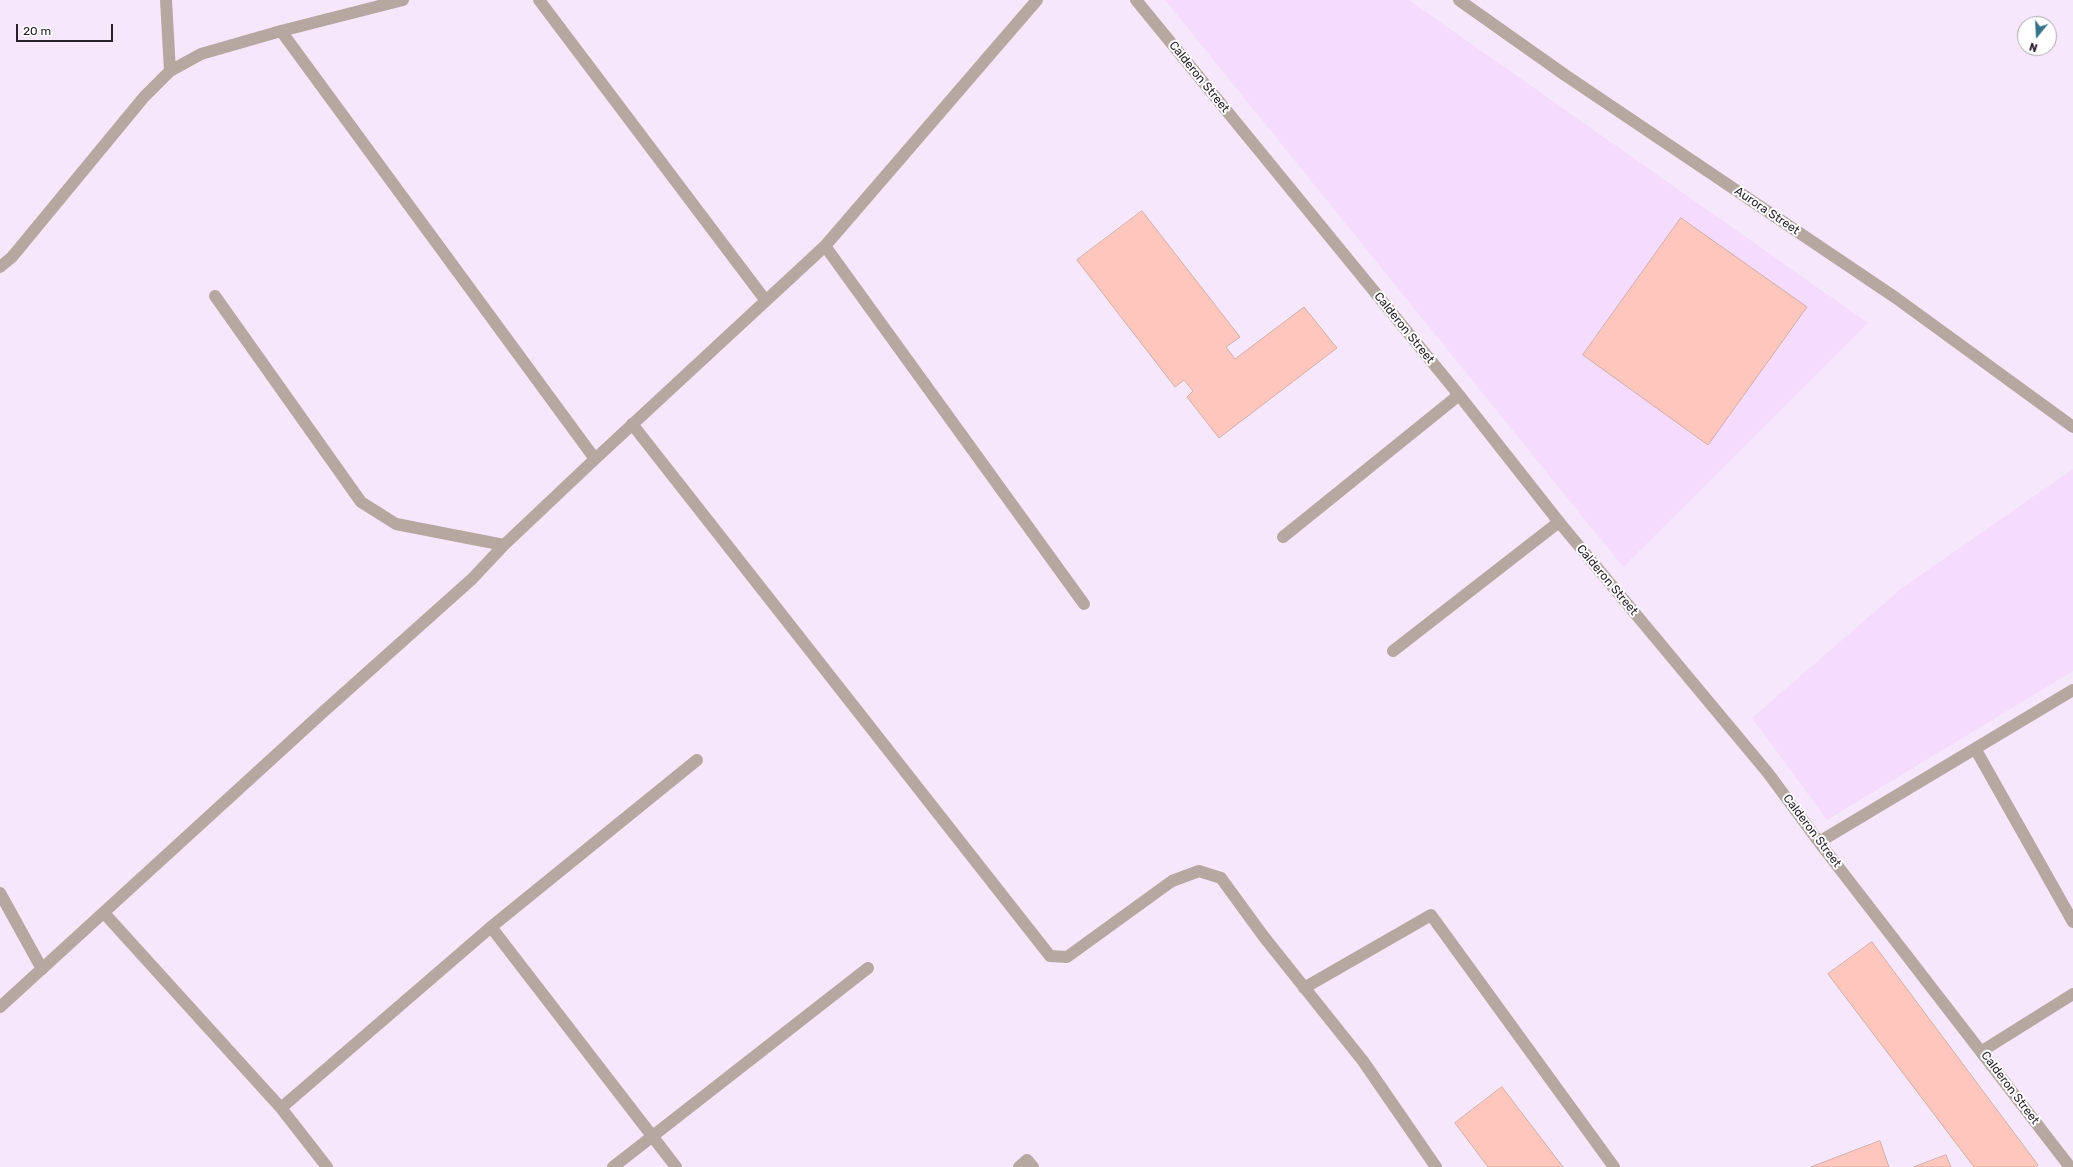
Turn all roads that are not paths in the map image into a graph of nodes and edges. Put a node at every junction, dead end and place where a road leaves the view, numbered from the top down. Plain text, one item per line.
1 (166, 0) edge
2 (403, 0) edge
3 (538, 0) edge
4 (1037, 0) edge
5 (1136, 0) edge
6 (1459, 0) edge
7 (281, 31) junction
8 (170, 71) junction
9 (825, 246) junction
10 (0, 267) edge
11 (215, 296) dead end
12 (766, 301) junction
13 (1459, 395) junction
14 (632, 424) junction
15 (2073, 427) edge
16 (595, 458) junction
17 (1559, 522) junction
18 (1283, 537) dead end
19 (504, 545) junction
20 (1084, 604) dead end
21 (1393, 651) dead end
22 (2073, 690) edge
23 (1976, 750) junction
24 (697, 760) dead end
25 (1819, 842) junction
26 (0, 893) edge
27 (104, 913) junction
28 (2073, 922) edge
29 (491, 927) junction
30 (868, 968) dead end
31 (42, 969) junction
32 (1304, 988) junction
33 (2073, 994) edge
34 (0, 1007) edge
35 (1982, 1051) junction
36 (281, 1108) junction
37 (653, 1135) junction
38 (327, 1167) edge
39 (613, 1167) edge
40 (676, 1167) edge
41 (1019, 1167) edge
42 (1033, 1167) edge
43 (1436, 1167) edge
44 (1614, 1167) edge
45 (2070, 1167) edge

1 - 8 street
2 - 7 street
3 - 12 street
4 - 9 street
5 - 13 street, Calderon Street
6 - 15 street, Aurora Street
7 - 8 street
7 - 16 street
8 - 10 street
9 - 12 street
9 - 20 street
11 - 19 street
12 - 14 street
13 - 17 street, Calderon Street
13 - 18 street
14 - 16 street
14 - 32 street
16 - 19 street
17 - 21 street
17 - 25 street, Calderon Street
19 - 27 street
22 - 23 street
23 - 25 street
23 - 28 street
24 - 29 street
25 - 35 street, Calderon Street
26 - 31 street
27 - 31 street
27 - 36 street
29 - 36 street
29 - 37 street
30 - 37 street
31 - 34 street
32 - 43 street
32 - 44 street
33 - 35 street
35 - 45 street, Calderon Street
36 - 38 street
37 - 39 street
37 - 40 street
41 - 42 street

